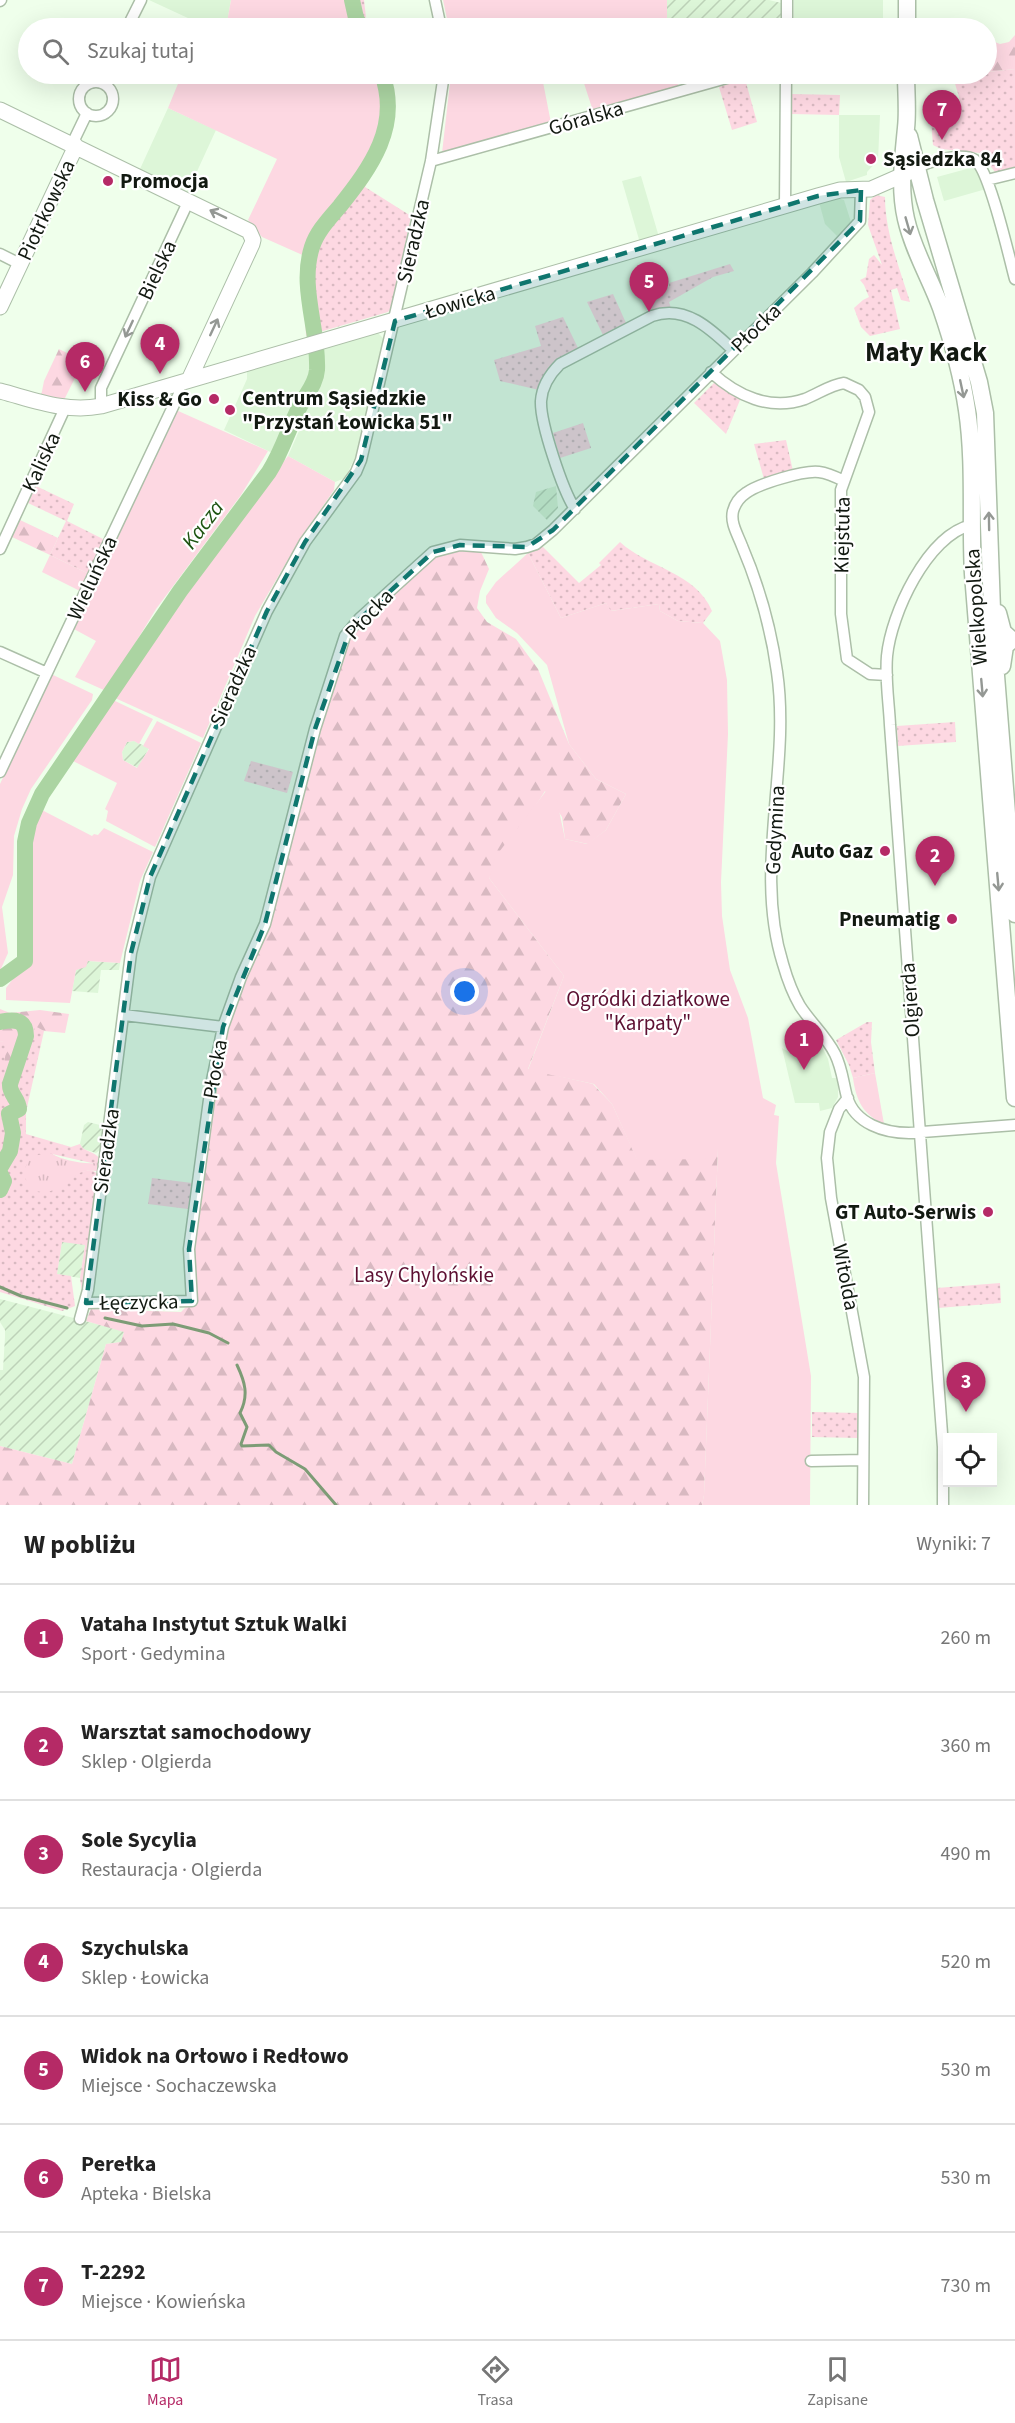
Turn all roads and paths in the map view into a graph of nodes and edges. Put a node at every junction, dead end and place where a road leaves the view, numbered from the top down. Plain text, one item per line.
1 (141, 0) edge
2 (435, 0) edge
3 (787, 0) edge
4 (907, 0) edge
5 (132, 18) edge
6 (439, 18) edge
7 (787, 18) edge
8 (907, 18) edge
9 (89, 84) edge
10 (107, 84) edge
11 (443, 84) edge
12 (705, 84) edge
13 (786, 84) edge
14 (906, 84) edge
15 (0, 110) edge
16 (87, 113) junction
17 (907, 126) junction
18 (76, 146) junction
19 (431, 161) junction
20 (917, 168) junction
21 (1015, 173) edge
22 (901, 177) junction
23 (987, 180) junction
24 (861, 190) junction
25 (189, 200) junction
26 (785, 206) junction
27 (0, 254) edge
28 (20, 264) junction
29 (1015, 279) edge
30 (0, 307) edge
31 (395, 321) junction
32 (733, 350) junction
33 (711, 372) junction
34 (184, 382) junction
35 (0, 391) edge
36 (101, 406) junction
37 (65, 408) junction
38 (844, 481) junction
39 (576, 509) junction
40 (970, 525) junction
41 (0, 549) edge
42 (990, 573) junction
43 (1014, 640) edge
44 (0, 652) edge
45 (47, 673) junction
46 (887, 675) junction
47 (999, 715) junction
48 (0, 772) edge
49 (1015, 914) edge
50 (124, 1015) junction
51 (222, 1027) junction
52 (848, 1098) junction
53 (1015, 1098) edge
54 (1015, 1125) edge
55 (920, 1133) junction
56 (192, 1301) joint
57 (86, 1303) junction
58 (80, 1319) dead end
59 (863, 1460) junction
60 (811, 1461) dead end
61 (863, 1505) edge
62 (943, 1505) edge

1 - 5 street
2 - 6 street
3 - 7 street
4 - 8 main road
9 - 16 street
10 - 16 street
11 - 19 street, Sieradzka
12 - 19 street, Góralska
13 - 26 street
14 - 17 main road, Wielkopolska
15 - 18 street
16 - 18 street
17 - 20 main road, Wielkopolska
17 - 22 main road, Wielkopolska
18 - 25 street
18 - 28 street, Piotrkowska
19 - 31 street, Sieradzka
20 - 22 street, Łowicka
20 - 23 street
42 -> 20 main road, Wielkopolska
21 - 23 street
22 - 24 street, Łowicka
22 -> 40 main road, Wielkopolska
23 - 29 street
24 - 26 street, Łowicka
24 - 32 street, Płocka
34 -> 25 street, Wieluńska
25 -> 36 street, Bielska
26 - 31 street, Łowicka
27 - 28 street
28 - 30 street, Piotrkowska
31 - 34 street, Łowicka
31 - 50 street, Sieradzka
32 - 33 street, Płocka
32 - 39 street
33 - 38 street, Kiejstuta
33 - 39 street, Płocka
34 - 36 street, Łowicka
34 - 45 street, Wieluńska
35 - 37 street, Łowicka
36 - 37 street, Łowicka
37 - 41 street, Kaliska
38 - 46 street, Kiejstuta
38 - 52 street, Gedymina
39 - 51 street, Płocka
40 - 46 street, Olgierda
40 -> 53 main road, Wielkopolska
42 - 43 main road
42 - 47 main road, Wielkopolska
43 - 47 main road
44 - 45 street
45 - 48 street, Wieluńska
46 - 55 street, Olgierda
47 - 49 main road, Wielkopolska
50 - 51 street
50 - 57 street, Sieradzka
51 - 56 street, Płocka
52 - 55 street, Gedymina
52 - 59 street, Witolda
54 - 55 street, Gedymina
55 - 62 street, Olgierda
56 - 57 street, Łęczycka
57 - 58 street, Sieradzka
59 - 60 street
59 - 61 street, Witolda

